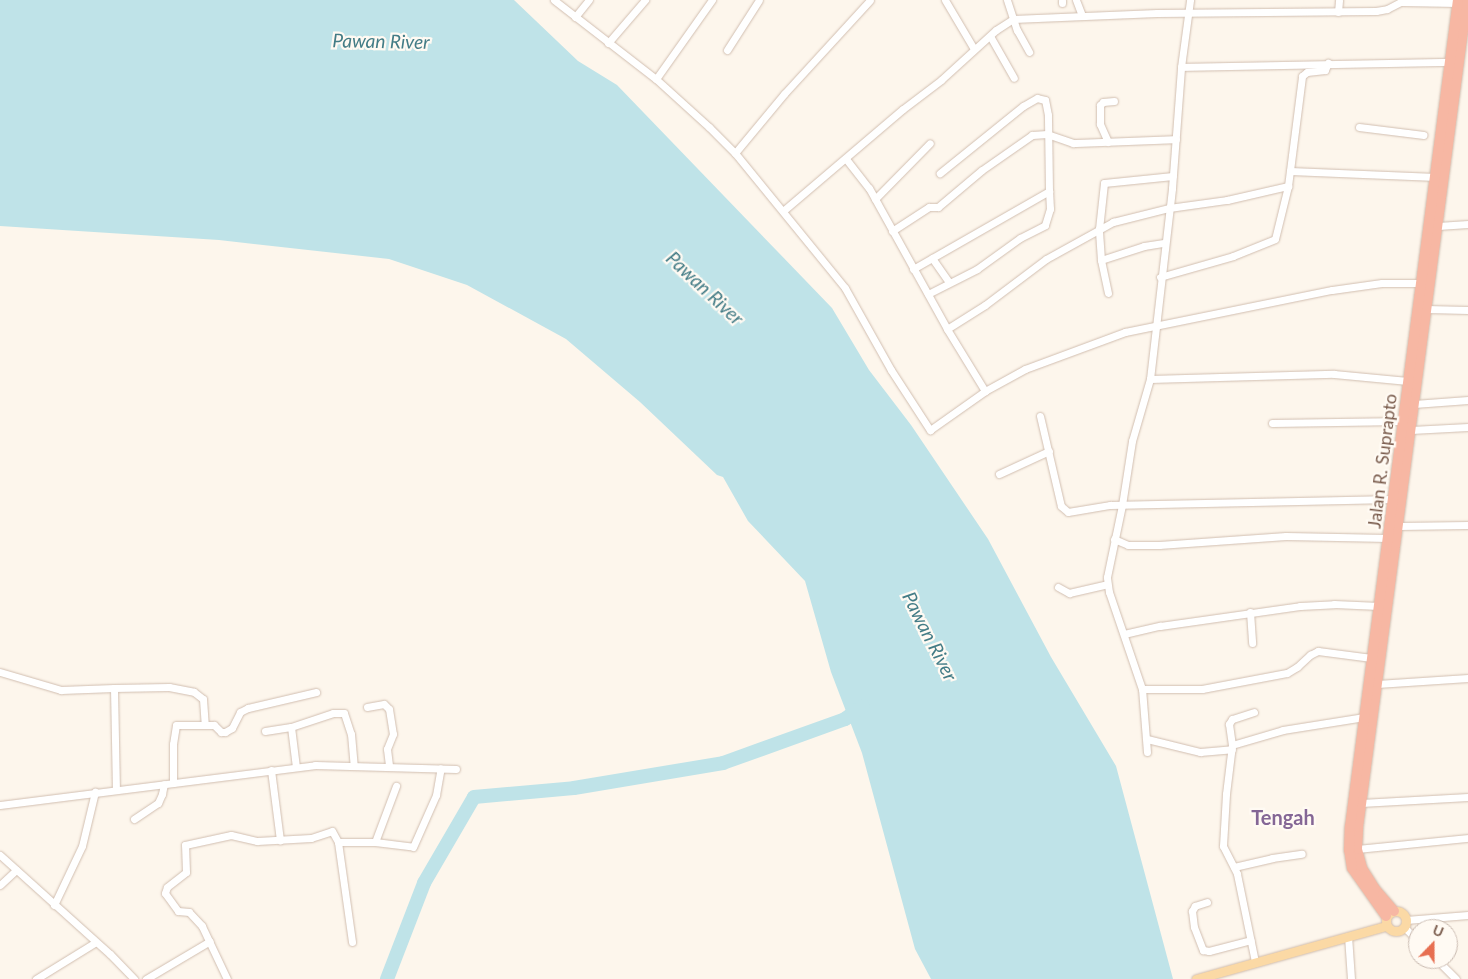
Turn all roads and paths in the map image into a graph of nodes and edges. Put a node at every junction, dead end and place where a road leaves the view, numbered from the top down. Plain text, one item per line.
1 (554, 0) edge
2 (589, 0) edge
3 (645, 0) edge
4 (712, 0) edge
5 (759, 0) edge
6 (870, 0) edge
7 (945, 0) edge
8 (1006, 0) edge
9 (1076, 0) edge
10 (1190, 0) edge
11 (1339, 0) edge
12 (1461, 1) edge
13 (1062, 7) edge
14 (1338, 12) junction
15 (1188, 14) junction
16 (1082, 16) junction
17 (575, 17) junction
18 (1013, 19) junction
19 (990, 36) junction
20 (608, 43) junction
21 (974, 49) junction
22 (727, 50) dead end
23 (1029, 52) dead end
24 (1451, 62) junction
25 (1328, 63) junction
26 (1181, 67) junction
27 (1014, 78) dead end
28 (656, 79) junction
29 (1114, 101) dead end
30 (1360, 127) dead end
31 (1047, 134) junction
32 (1432, 136) junction
33 (1176, 139) junction
34 (1108, 142) junction
35 (930, 143) dead end
36 (735, 153) junction
37 (846, 159) junction
38 (1443, 159) junction
39 (1290, 171) junction
40 (940, 173) dead end
41 (1173, 176) junction
42 (1436, 177) junction
43 (1288, 186) junction
44 (1049, 191) junction
45 (875, 199) junction
46 (1169, 208) junction
47 (783, 211) junction
48 (1468, 224) edge
49 (1438, 226) junction
50 (1099, 229) junction
51 (892, 231) junction
52 (1164, 243) junction
53 (932, 258) junction
54 (1101, 260) junction
55 (913, 269) junction
56 (1160, 277) junction
57 (949, 282) junction
58 (1422, 283) junction
59 (1108, 293) dead end
60 (928, 294) junction
61 (1426, 309) junction
62 (1468, 310) edge
63 (1155, 326) junction
64 (947, 329) junction
65 (1150, 379) junction
66 (1408, 381) junction
67 (985, 392) junction
68 (1468, 400) edge
69 (1414, 404) junction
70 (1040, 416) dead end
71 (1403, 421) junction
72 (1272, 423) dead end
73 (1468, 427) edge
74 (1407, 436) junction
75 (1049, 451) junction
76 (999, 474) dead end
77 (1393, 499) junction
78 (1122, 505) junction
79 (1468, 525) edge
80 (1399, 526) junction
81 (1388, 538) junction
82 (1114, 539) junction
83 (1107, 584) junction
84 (1058, 587) dead end
85 (1379, 606) junction
86 (1250, 612) junction
87 (1382, 620) junction
88 (1124, 634) junction
89 (1252, 643) dead end
90 (1372, 658) junction
91 (0, 672) edge
92 (1468, 678) edge
93 (1377, 684) junction
94 (114, 688) junction
95 (1142, 689) junction
96 (316, 692) dead end
97 (367, 707) dead end
98 (1254, 712) dead end
99 (1364, 718) junction
100 (205, 725) junction
101 (291, 727) junction
102 (265, 731) dead end
103 (1147, 740) junction
104 (1232, 747) junction
105 (1146, 752) dead end
106 (354, 766) junction
107 (389, 766) junction
108 (296, 767) junction
109 (441, 768) junction
110 (456, 769) dead end
111 (272, 770) junction
112 (173, 783) junction
113 (164, 784) junction
114 (396, 786) dead end
115 (116, 789) junction
116 (95, 792) junction
117 (1468, 797) edge
118 (1361, 804) junction
119 (0, 805) edge
120 (134, 819) dead end
121 (1468, 838) edge
122 (280, 840) junction
123 (338, 842) junction
124 (375, 842) junction
125 (1357, 850) junction
126 (1302, 854) dead end
127 (0, 855) edge
128 (1234, 868) junction
129 (16, 870) junction
130 (0, 885) edge
131 (1207, 902) dead end
132 (54, 905) junction
133 (1468, 915) edge
134 (1389, 918) junction
135 (1405, 924) junction
136 (1408, 928) edge
137 (1348, 936) junction
138 (1251, 940) junction
139 (96, 942) junction
140 (352, 942) dead end
141 (207, 943) junction
142 (1255, 962) junction
143 (1446, 969) edge
144 (36, 979) edge
145 (134, 979) edge
146 (146, 979) edge
147 (228, 979) edge
148 (1196, 979) edge
149 (1351, 979) edge
150 (1456, 979) edge

1 - 17 street
2 - 17 street
3 - 20 street
4 - 28 street
5 - 22 street
6 - 36 street
7 - 21 street
8 - 18 street
9 - 16 street
10 - 15 street
11 - 14 street
12 - 14 street
12 - 24 highway, Jalan R. Suprapto
12 - 38 highway, Jalan R. Suprapto
13 - 16 street
13 - 18 street
14 - 15 street
15 - 16 street
15 - 26 street
17 - 20 street
18 - 19 street
18 - 23 street
19 - 21 street
19 - 27 street
20 - 28 street
21 - 37 street
24 - 25 street
24 - 32 highway, Jalan R. Suprapto
25 - 26 street
25 - 39 street
26 - 33 street
28 - 36 street
29 - 34 street
30 - 32 street
31 - 34 street
31 - 40 street
31 - 44 street
31 - 51 street
32 - 38 highway, Jalan R. Suprapto
33 - 34 street
33 - 41 street
35 - 45 street
36 - 47 street
37 - 45 street
37 - 47 street
38 - 42 highway, Jalan R. Suprapto
38 - 49 highway, Jalan R. Suprapto
39 - 42 street
39 - 43 street
41 - 46 street
41 - 50 street
42 - 58 highway, Jalan R. Suprapto
43 - 46 street
43 - 56 street
44 - 53 street
44 - 57 street
45 - 51 street
46 - 50 street
46 - 52 street
47 - 67 street
48 - 49 street
49 - 61 highway, Jalan R. Suprapto
50 - 54 street
50 - 64 street
51 - 55 street
52 - 54 street
52 - 56 street
53 - 55 street
53 - 57 street
54 - 59 street
55 - 60 street
56 - 63 street
57 - 60 street
58 - 63 street
58 - 66 highway, Jalan R. Suprapto
60 - 64 street
61 - 62 street
61 - 69 highway, Jalan R. Suprapto
63 - 65 street
63 - 67 street
64 - 67 street
65 - 66 street
65 - 78 street
66 - 71 highway, Jalan R. Suprapto
68 - 69 street
69 - 74 highway, Jalan R. Suprapto
70 - 75 street
71 - 72 street
71 - 74 highway, Jalan R. Suprapto
73 - 74 street
74 - 77 highway, Jalan R. Suprapto
74 - 80 highway, Jalan R. Suprapto
75 - 76 street
75 - 78 street
77 - 78 street
77 - 81 highway, Jalan R. Suprapto
78 - 82 street
79 - 80 street
80 - 87 highway, Jalan R. Suprapto
81 - 82 street
81 - 85 highway, Jalan R. Suprapto
82 - 83 street
83 - 84 street
83 - 88 street
85 - 86 street
85 - 87 highway, Jalan R. Suprapto
86 - 88 street
86 - 89 street
87 - 90 highway, Jalan R. Suprapto
87 - 93 highway, Jalan R. Suprapto
88 - 95 street
90 - 95 street
90 - 99 highway, Jalan R. Suprapto
91 - 94 street
92 - 93 street
93 - 118 highway, Jalan R. Suprapto
94 - 100 street
94 - 115 street
95 - 103 street
96 - 100 street
97 - 107 street
98 - 104 street
99 - 104 street
99 - 134 highway, Jalan R. Suprapto
100 - 112 street
101 - 102 street
101 - 106 street
101 - 108 street
103 - 104 street
103 - 105 street
104 - 128 street
106 - 107 street
106 - 108 street
107 - 109 street
108 - 111 street
109 - 110 street
109 - 124 street
111 - 112 street
111 - 122 street
112 - 113 street
113 - 115 street
113 - 120 street
114 - 124 street
115 - 116 street
116 - 119 street
116 - 132 street
117 - 118 street
118 - 125 highway, Jalan R. Suprapto
121 - 125 street
122 - 123 street
122 - 141 street
123 - 124 street
123 - 140 street
125 - 134 highway, Jalan R. Suprapto
126 - 128 street
127 - 129 street
128 - 138 street
129 - 130 street
129 - 132 street
131 - 138 street
132 - 139 street
133 - 135 street
134 - 135 main road
134 - 135 main road
134 - 137 main road
135 - 136 street
137 - 142 main road
137 - 149 street
138 - 142 street
139 - 144 street
139 - 145 street
141 - 146 street
141 - 147 street
142 - 148 main road
143 - 150 street

